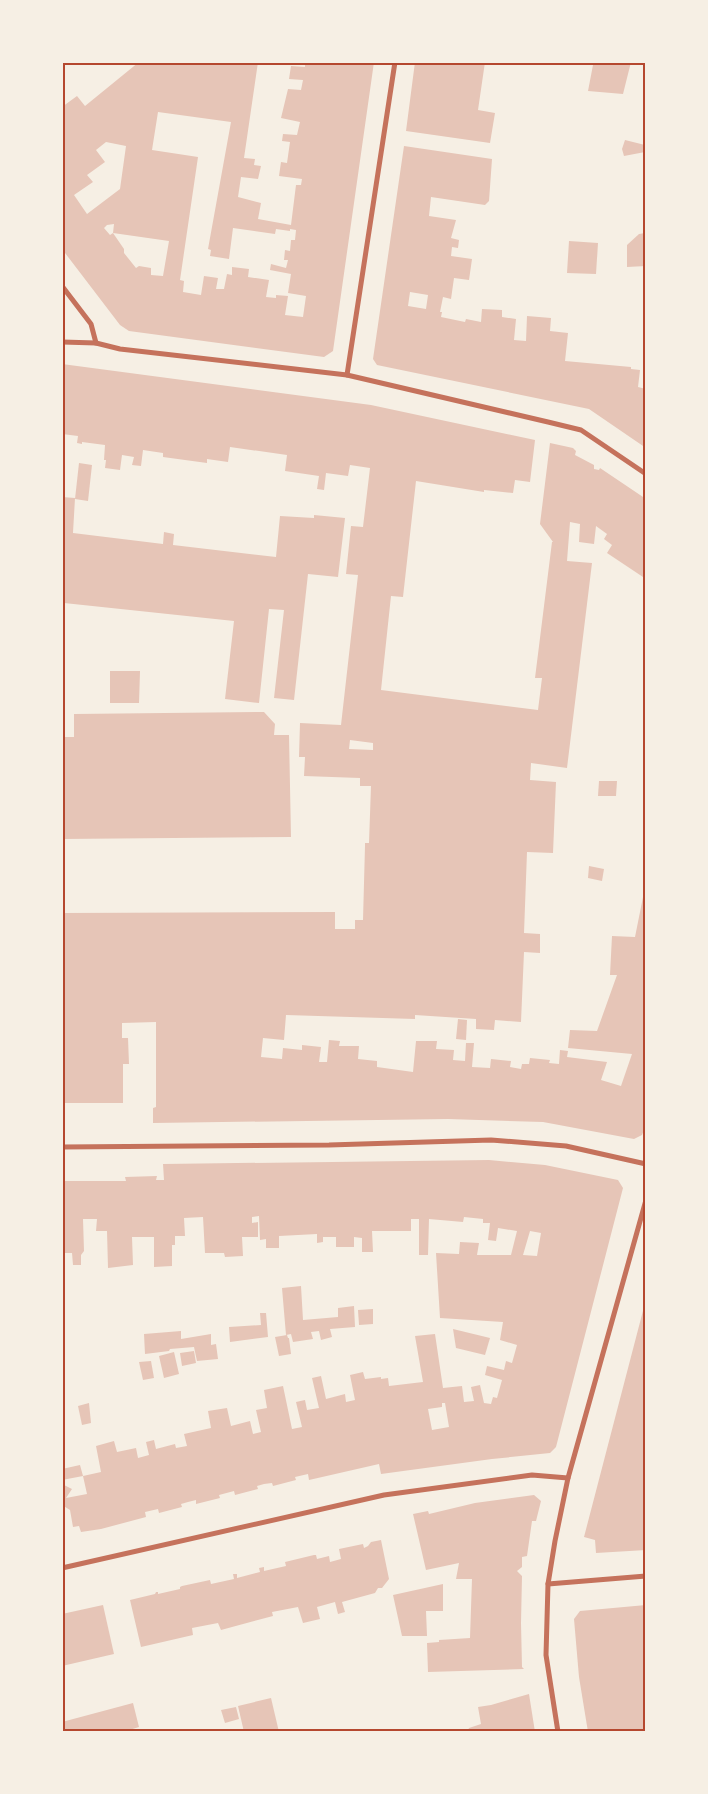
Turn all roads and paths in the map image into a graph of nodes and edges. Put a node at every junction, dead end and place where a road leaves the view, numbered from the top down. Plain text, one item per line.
1 (395, 62) edge
2 (62, 286) edge
3 (62, 342) edge
4 (96, 343) junction
5 (347, 375) junction
6 (646, 474) edge
7 (62, 1147) edge
8 (646, 1164) edge
9 (646, 1200) edge
10 (638, 1226) junction
11 (646, 1228) edge
12 (568, 1478) junction
13 (62, 1568) edge
14 (646, 1576) edge
15 (548, 1584) junction
16 (558, 1732) edge

1 - 5 street
2 - 4 street
3 - 4 street
4 - 5 street
5 - 6 street
7 - 8 street
9 - 10 street
10 - 11 street
10 - 12 street
12 - 13 street
12 - 15 street
14 - 15 street
15 - 16 street

